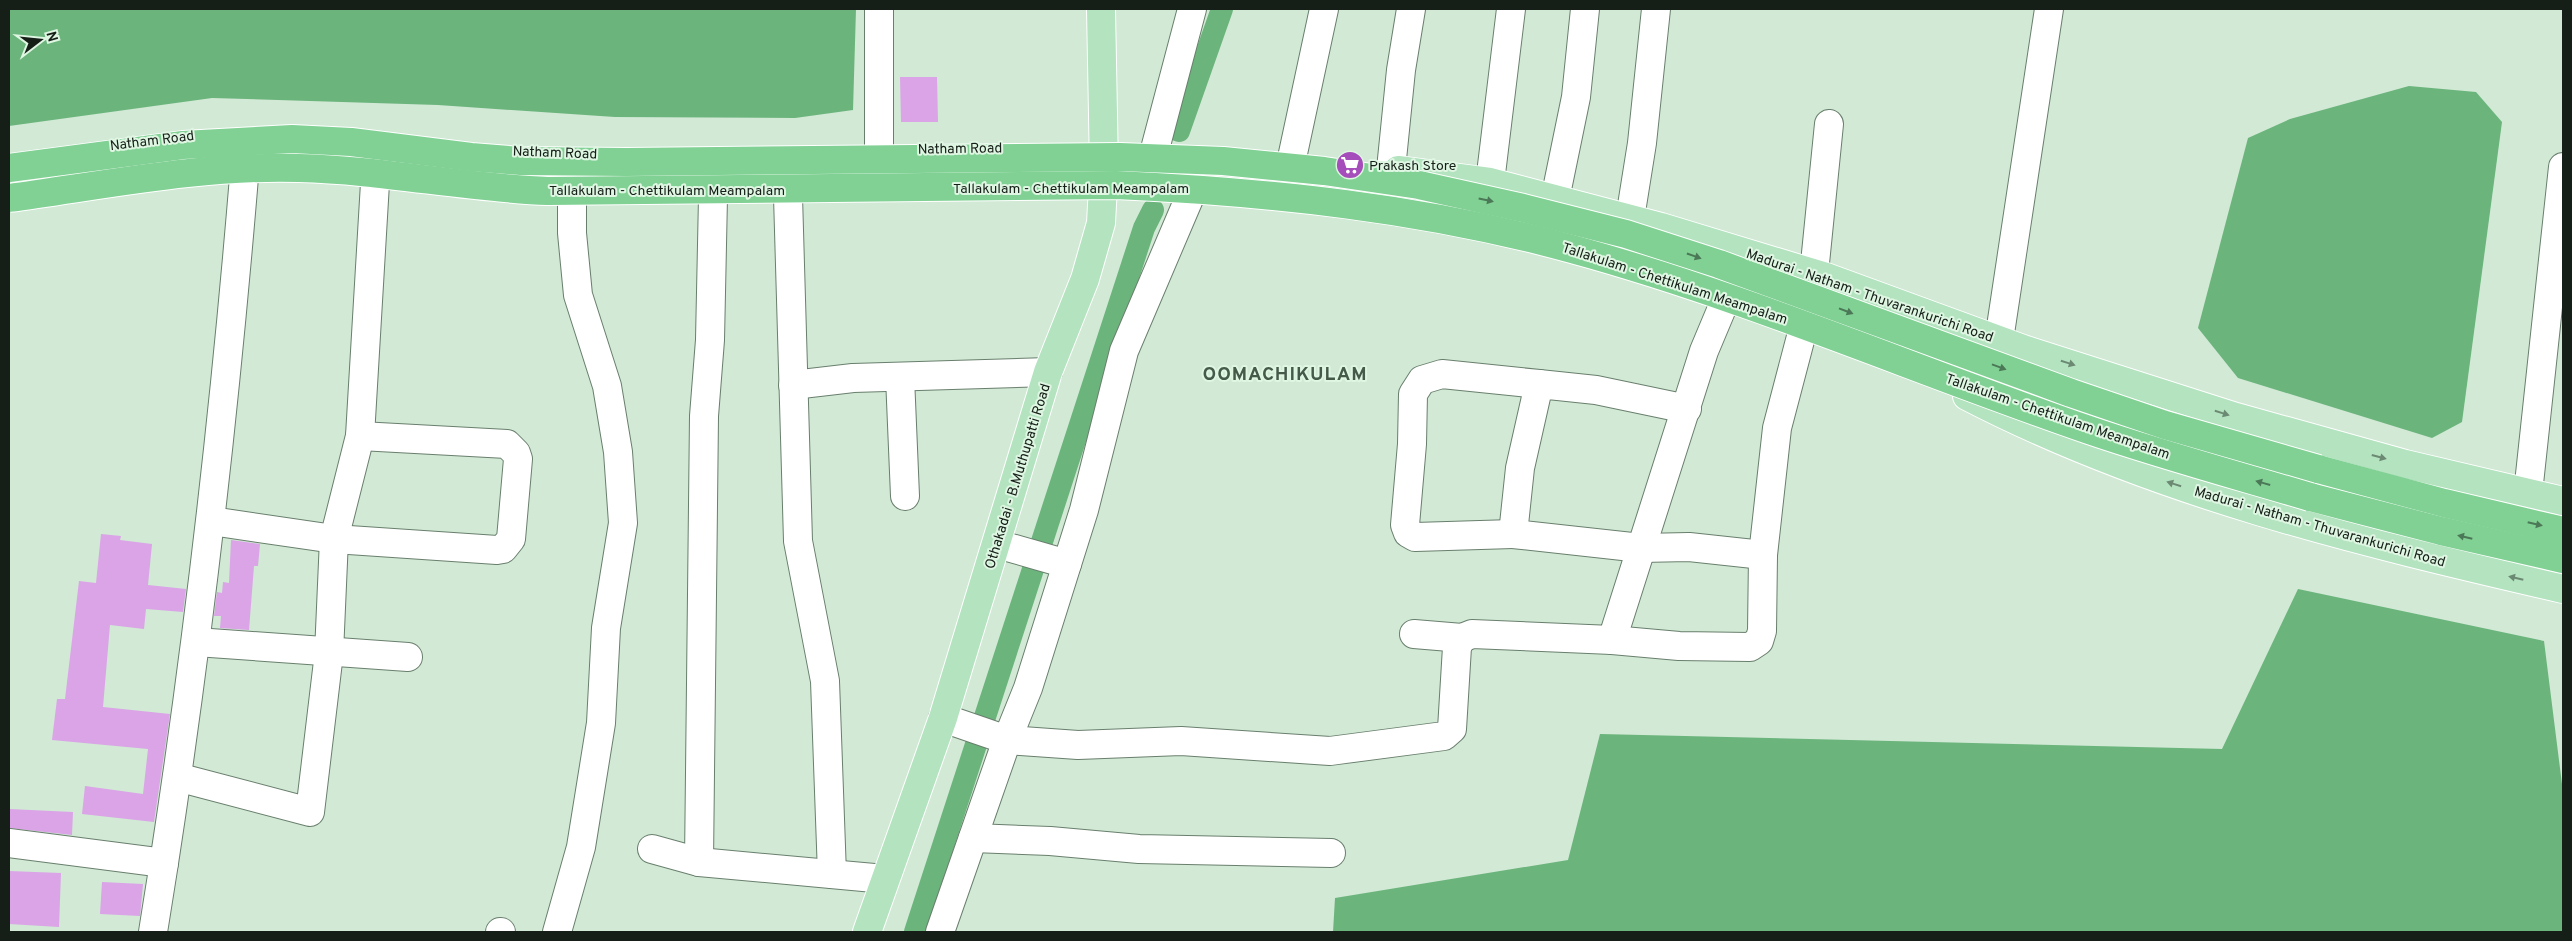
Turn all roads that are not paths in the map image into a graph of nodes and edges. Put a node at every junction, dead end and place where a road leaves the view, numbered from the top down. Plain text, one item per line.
1 (879, 9) edge
2 (1100, 9) edge
3 (1192, 9) edge
4 (1324, 9) edge
5 (1410, 9) edge
6 (1511, 9) edge
7 (1585, 9) edge
8 (1656, 9) edge
9 (2050, 9) edge
10 (1829, 124) dead end
11 (1104, 147) junction
12 (879, 149) junction
13 (1155, 149) junction
14 (1292, 158) junction
15 (9, 159) edge
16 (2563, 167) edge
17 (9, 168) edge
18 (1391, 169) junction
19 (244, 178) junction
20 (1490, 182) junction
21 (375, 183) junction
22 (1104, 192) junction
23 (1191, 194) junction
24 (788, 196) junction
25 (712, 197) junction
26 (9, 198) edge
27 (572, 199) junction
28 (1555, 199) junction
29 (9, 207) edge
30 (1630, 218) junction
31 (1814, 273) junction
32 (1726, 301) junction
33 (1803, 329) junction
34 (1999, 340) junction
35 (1048, 372) junction
36 (900, 377) junction
37 (1539, 384) junction
38 (793, 385) junction
39 (1687, 409) junction
40 (360, 436) junction
41 (2528, 494) junction
42 (905, 496) dead end
43 (2563, 501) edge
44 (210, 521) junction
45 (2563, 531) edge
46 (1513, 534) junction
47 (334, 539) junction
48 (996, 544) junction
49 (1640, 548) junction
50 (1763, 555) junction
51 (1049, 559) junction
52 (2563, 560) edge
53 (2563, 589) edge
54 (1414, 634) dead end
55 (1462, 638) junction
56 (1612, 640) junction
57 (196, 642) junction
58 (329, 652) junction
59 (408, 658) dead end
60 (943, 718) junction
61 (990, 734) junction
62 (177, 777) junction
63 (973, 838) junction
64 (9, 843) edge
65 (652, 849) dead end
66 (1331, 853) dead end
67 (699, 862) junction
68 (164, 863) junction
69 (832, 874) junction
70 (885, 879) junction
71 (153, 932) edge
72 (557, 932) edge
73 (867, 932) edge
74 (940, 932) edge

1 - 12 street
2 - 11 main road, Othakadai - B.Muthupatti Road
3 - 13 street
4 - 14 street
5 - 18 street
6 - 20 street
7 - 28 street
8 - 30 street
9 - 34 street
10 - 31 street
11 - 12 main road, Natham Road
11 - 13 main road, Madurai - Natham - Thuvarankurichi Road
11 - 22 main road, Othakadai - B.Muthupatti Road
12 - 15 main road, Natham Road
13 - 14 main road, Madurai - Natham - Thuvarankurichi Road
14 - 18 main road, Madurai - Natham - Thuvarankurichi Road
16 - 41 street
17 -> 45 highway, Tallakulam - Chettikulam Meampalam, bridge
18 - 20 main road, Madurai - Natham - Thuvarankurichi Road
19 - 21 main road
19 - 29 main road
19 - 44 street
20 - 28 main road, Madurai - Natham - Thuvarankurichi Road
21 - 27 main road
21 - 40 street
22 - 23 main road, Madurai - Natham - Thuvarankurichi Road
22 - 24 main road
22 - 35 main road, Othakadai - B.Muthupatti Road
23 - 32 main road, Madurai - Natham - Thuvarankurichi Road
23 - 51 street
24 - 25 main road
24 - 38 street
25 - 27 main road
25 - 67 street
52 -> 26 highway, Tallakulam - Chettikulam Meampalam, bridge
27 - 72 street
28 - 30 main road, Madurai - Natham - Thuvarankurichi Road
30 - 31 main road, Madurai - Natham - Thuvarankurichi Road
31 - 34 main road, Madurai - Natham - Thuvarankurichi Road
32 - 33 main road, Madurai - Natham - Thuvarankurichi Road
32 - 39 street
33 - 50 street
53 -> 33 main road, Madurai - Natham - Thuvarankurichi Road
34 -> 41 main road, Madurai - Natham - Thuvarankurichi Road
35 - 36 street
35 - 48 main road, Othakadai - B.Muthupatti Road
36 - 38 street
36 - 42 street
37 - 39 street
37 - 46 street
37 - 46 street
38 - 69 street
39 - 49 street
40 - 47 street
40 - 47 street
41 - 43 main road, Madurai - Natham - Thuvarankurichi Road
44 - 47 street
44 - 57 street
46 - 49 street
47 - 58 street
48 - 51 street
48 - 60 main road, Othakadai - B.Muthupatti Road
49 - 50 street
49 - 56 street
50 - 56 street
51 - 61 street
54 - 55 street
55 - 56 street
55 - 61 street
57 - 58 street
57 - 62 street
58 - 59 street
58 - 62 street
60 - 61 street
60 - 70 main road, Othakadai - B.Muthupatti Road
61 - 63 street
62 - 68 street
63 - 66 street
63 - 74 street
64 - 68 street
65 - 67 street
67 - 69 street
68 - 71 street
69 - 70 street
70 - 73 main road, Othakadai - B.Muthupatti Road

